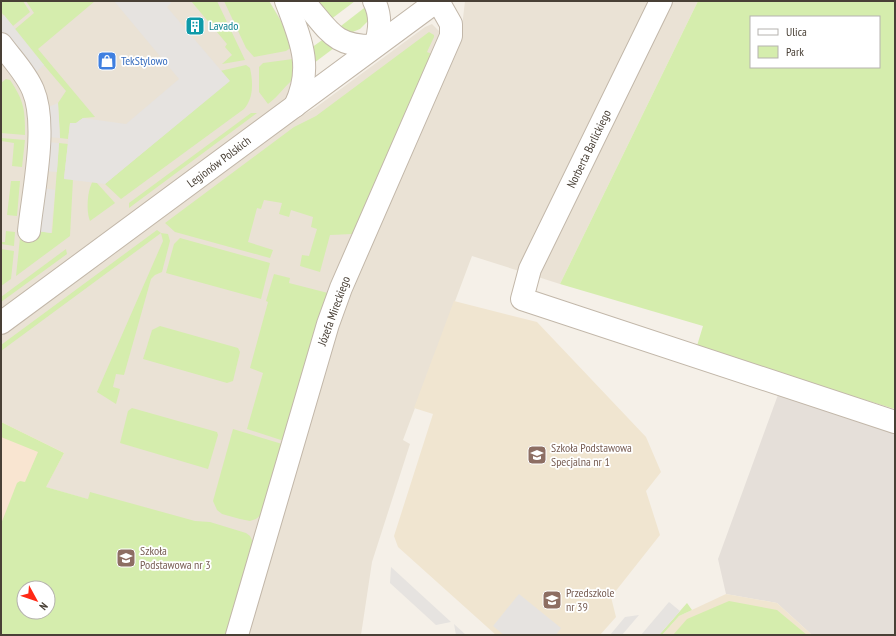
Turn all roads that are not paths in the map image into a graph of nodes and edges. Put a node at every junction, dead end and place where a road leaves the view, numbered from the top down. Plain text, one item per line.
1 (286, 1) edge
2 (303, 1) edge
3 (374, 1) edge
4 (437, 1) edge
5 (661, 1) edge
6 (1, 44) edge
7 (375, 46) junction
8 (295, 106) junction
9 (29, 230) dead end
10 (1, 323) edge
11 (895, 422) edge
12 (237, 635) edge

1 - 8 street
2 - 7 street
3 - 7 street
4 - 7 street, Legionów Polskich
4 - 12 street, Józefa Mireckiego
5 - 11 street, Norberta Barlickiego
6 - 9 street
7 - 8 street, Legionów Polskich
8 - 10 street, Legionów Polskich

